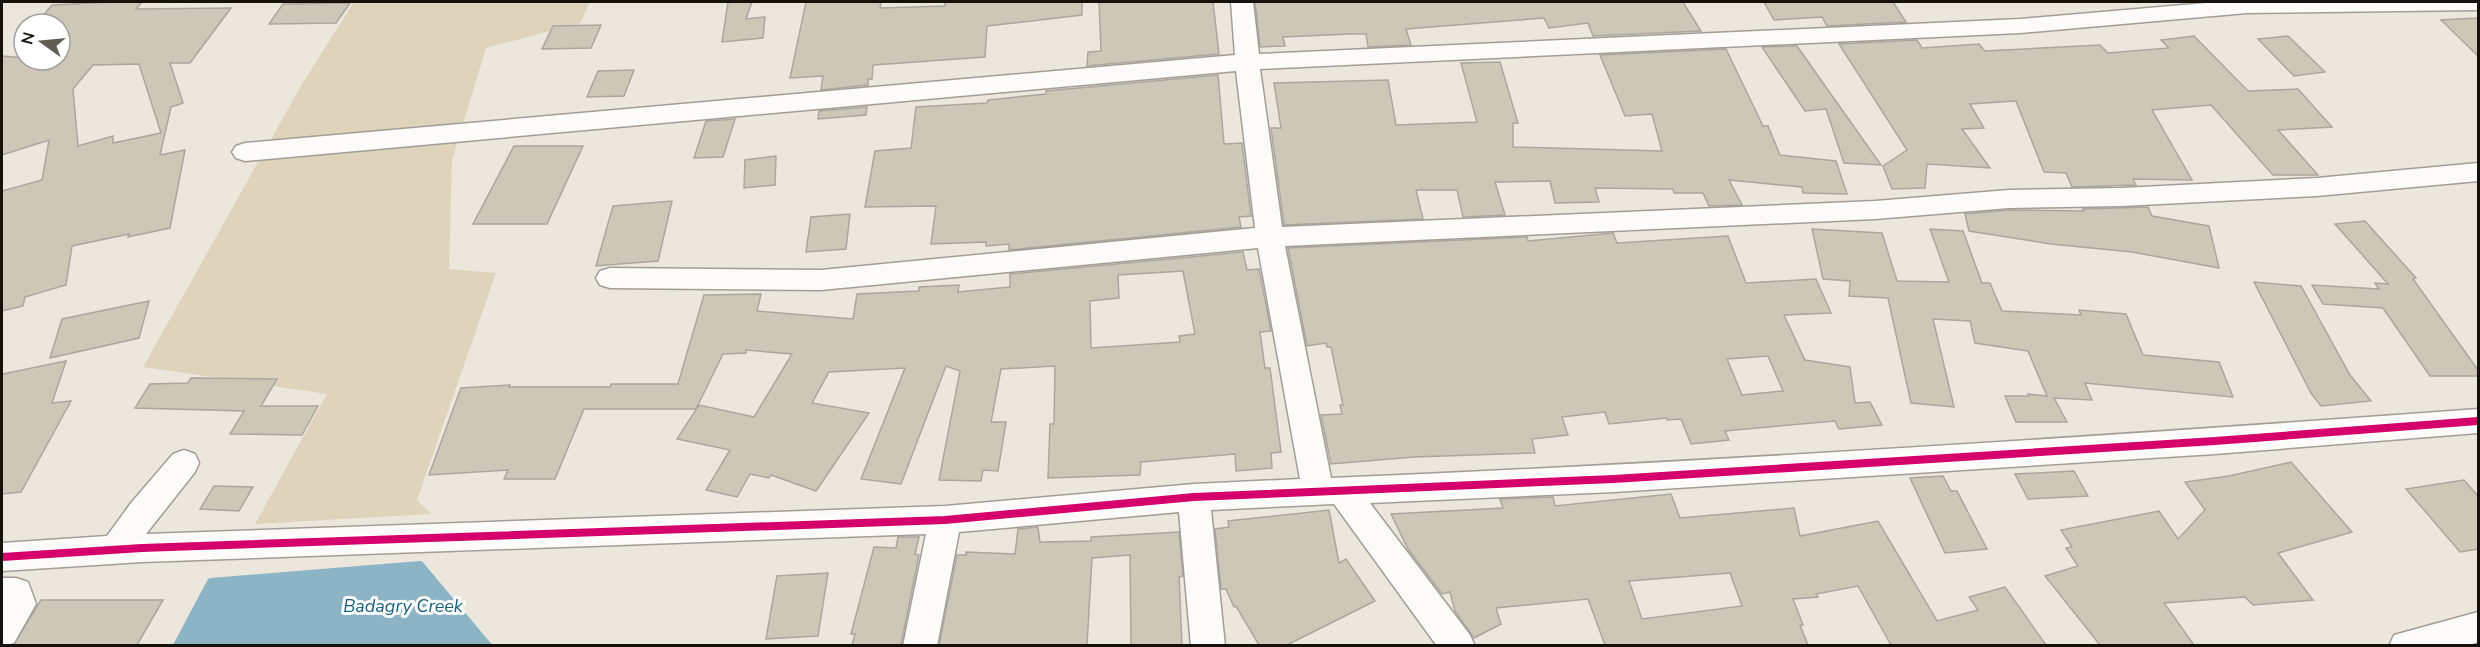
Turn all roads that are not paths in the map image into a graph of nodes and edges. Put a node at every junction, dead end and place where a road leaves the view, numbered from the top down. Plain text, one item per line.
1 (1242, 2) edge
2 (2478, 3) edge
3 (1247, 62) junction
4 (245, 152) dead end
5 (2478, 172) edge
6 (1268, 237) junction
7 (610, 278) dead end
8 (2478, 421) edge
9 (184, 464) dead end
10 (1330, 490) junction
11 (1194, 497) junction
12 (945, 520) junction
13 (116, 549) junction
14 (2, 556) edge
15 (2, 593) edge
16 (2478, 627) edge
17 (2, 632) edge
18 (920, 645) edge
19 (1208, 645) edge
20 (1458, 645) edge
21 (2406, 645) edge

1 - 3 street
2 - 3 street
3 - 4 street
3 - 6 street
5 - 6 street
6 - 7 street
6 - 10 street
8 - 10 street
9 - 13 street
10 - 11 street
10 - 20 street
11 - 12 street
11 - 19 street
12 - 13 street
12 - 18 street
13 - 14 street
15 - 17 street
16 - 21 street

